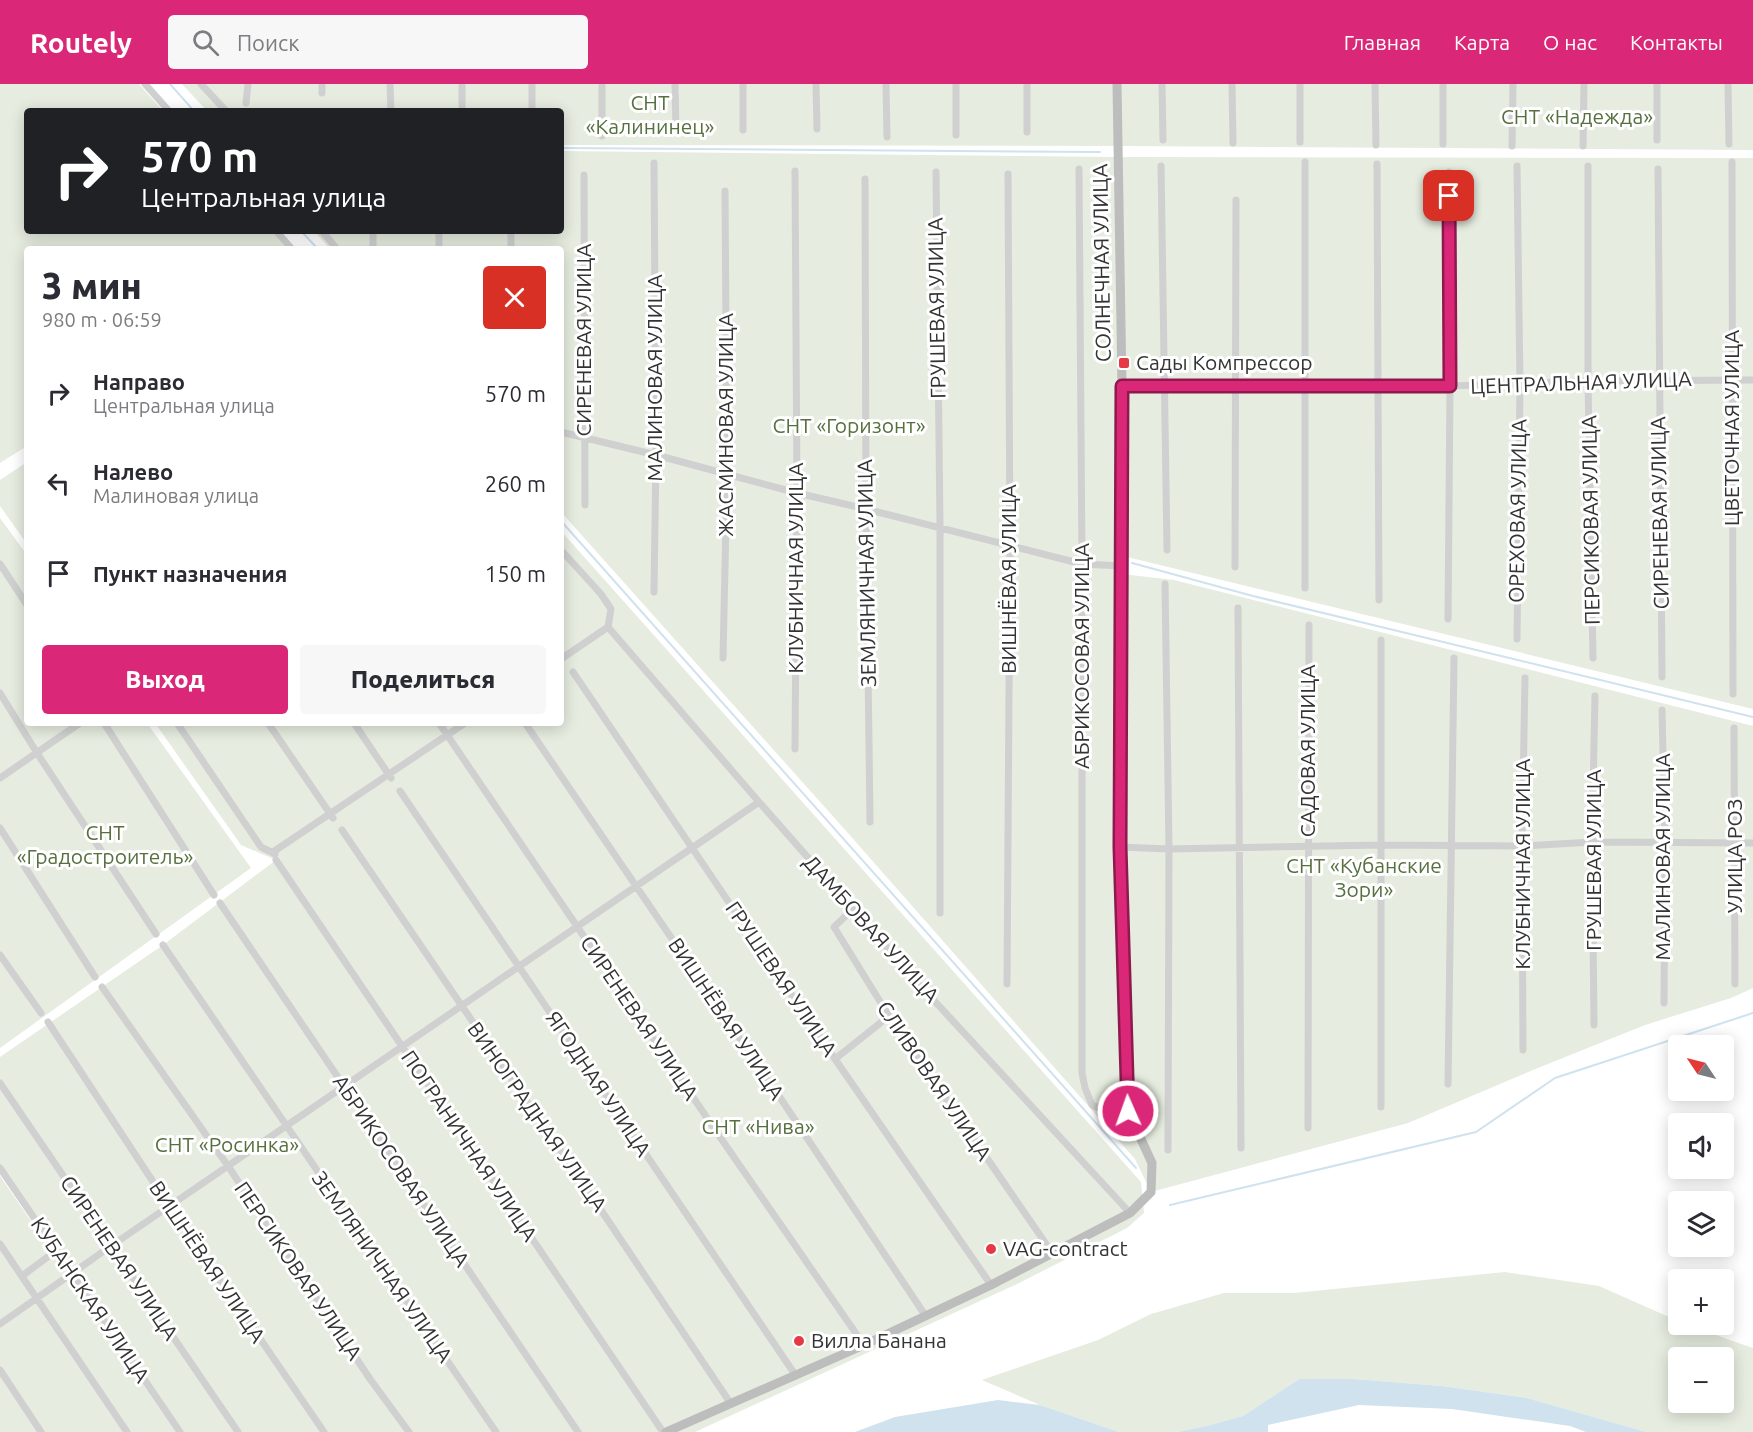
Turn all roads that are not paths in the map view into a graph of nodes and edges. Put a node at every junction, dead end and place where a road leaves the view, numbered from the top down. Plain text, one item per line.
1 (145, 84) edge
2 (201, 84) edge
3 (248, 84) edge
4 (322, 84) edge
5 (390, 84) edge
6 (462, 84) edge
7 (532, 84) edge
8 (602, 84) edge
9 (675, 84) edge
10 (743, 84) edge
11 (816, 84) edge
12 (886, 84) edge
13 (956, 84) edge
14 (1027, 84) edge
15 (1117, 84) edge
16 (1162, 84) edge
17 (1232, 84) edge
18 (1300, 84) edge
19 (1375, 84) edge
20 (1443, 84) edge
21 (1513, 84) edge
22 (1584, 84) edge
23 (1657, 84) edge
24 (1728, 84) edge
25 (322, 93) dead end
26 (246, 103) dead end
27 (167, 108) edge
28 (223, 108) edge
29 (391, 108) edge
30 (462, 108) edge
31 (532, 108) edge
32 (817, 129) dead end
33 (743, 130) dead end
34 (676, 131) dead end
35 (1027, 132) dead end
36 (956, 135) dead end
37 (602, 136) dead end
38 (887, 137) dead end
39 (1163, 140) dead end
40 (1657, 140) dead end
41 (1300, 142) dead end
42 (1233, 143) dead end
43 (1443, 144) dead end
44 (1729, 144) dead end
45 (1376, 145) dead end
46 (1512, 146) dead end
47 (1583, 146) dead end
48 (1305, 162) dead end
49 (1732, 162) dead end
50 (654, 163) dead end
51 (1377, 164) dead end
52 (1161, 166) dead end
53 (1517, 166) dead end
54 (1588, 166) dead end
55 (1079, 169) dead end
56 (1658, 169) dead end
57 (795, 171) dead end
58 (936, 172) dead end
59 (1449, 172) dead end
60 (1008, 174) dead end
61 (584, 175) dead end
62 (865, 179) dead end
63 (725, 191) dead end
64 (1236, 200) dead end
65 (279, 234) edge
66 (324, 234) edge
67 (289, 246) edge
68 (334, 246) edge
69 (1732, 379) junction
70 (1659, 380) junction
71 (1753, 380) edge
72 (1588, 381) junction
73 (1235, 385) junction
74 (1520, 385) junction
75 (1122, 386) junction
76 (1164, 386) junction
77 (1450, 386) junction
78 (1305, 387) junction
79 (1378, 387) junction
80 (564, 433) edge
81 (584, 437) junction
82 (656, 455) junction
83 (727, 475) junction
84 (797, 493) junction
85 (585, 505) dead end
86 (866, 509) junction
87 (940, 527) junction
88 (1010, 545) junction
89 (1167, 550) dead end
90 (564, 553) edge
91 (0, 564) edge
92 (1082, 564) junction
93 (1122, 566) junction
94 (1235, 567) dead end
95 (1165, 584) dead end
96 (1305, 588) dead end
97 (654, 592) dead end
98 (24, 600) edge
99 (1379, 600) dead end
100 (1238, 608) dead end
101 (1448, 618) dead end
102 (1309, 625) dead end
103 (608, 627) junction
104 (1517, 639) dead end
105 (1381, 640) dead end
106 (564, 656) edge
107 (723, 658) dead end
108 (1454, 658) dead end
109 (1593, 658) dead end
110 (573, 672) dead end
111 (1662, 677) dead end
112 (1525, 678) dead end
113 (0, 693) edge
114 (1733, 694) dead end
115 (1595, 696) dead end
116 (1662, 710) dead end
117 (76, 726) edge
118 (106, 726) edge
119 (179, 726) edge
120 (270, 726) edge
121 (356, 726) edge
122 (441, 726) edge
123 (460, 726) edge
124 (527, 726) edge
125 (1734, 728) dead end
126 (447, 735) junction
127 (795, 749) dead end
128 (37, 753) junction
129 (390, 777) junction
130 (0, 778) edge
131 (400, 791) dead end
132 (759, 802) junction
133 (331, 816) junction
134 (870, 822) dead end
135 (0, 828) edge
136 (342, 831) dead end
137 (1592, 842) junction
138 (1665, 842) junction
139 (1735, 842) junction
140 (1753, 843) edge
141 (1381, 845) junction
142 (1452, 845) junction
143 (1522, 846) junction
144 (1120, 847) junction
145 (1239, 847) junction
146 (1308, 847) junction
147 (692, 848) junction
148 (1168, 849) junction
149 (275, 856) junction
150 (635, 886) junction
151 (214, 895) dead end
152 (220, 903) dead end
153 (853, 909) junction
154 (940, 913) dead end
155 (577, 927) junction
156 (156, 934) dead end
157 (163, 945) dead end
158 (0, 955) edge
159 (518, 967) junction
160 (93, 974) dead end
161 (1007, 984) dead end
162 (1735, 984) dead end
163 (104, 989) dead end
164 (1664, 1003) dead end
165 (461, 1007) junction
166 (41, 1014) dead end
167 (889, 1016) junction
168 (48, 1022) dead end
169 (1594, 1025) dead end
170 (402, 1047) junction
171 (1523, 1050) dead end
172 (835, 1059) junction
173 (0, 1083) edge
174 (1448, 1084) dead end
175 (344, 1087) junction
176 (1381, 1107) dead end
177 (1128, 1111) junction
178 (286, 1127) junction
179 (1308, 1128) dead end
180 (1241, 1148) dead end
181 (1168, 1150) dead end
182 (228, 1166) junction
183 (0, 1168) edge
184 (169, 1206) junction
185 (1130, 1213) junction
186 (0, 1244) edge
187 (111, 1246) junction
188 (57, 1250) junction
189 (1053, 1254) junction
190 (72, 1272) junction
191 (22, 1276) junction
192 (991, 1285) junction
193 (36, 1298) junction
194 (925, 1315) junction
195 (0, 1323) edge
196 (864, 1345) junction
197 (0, 1370) edge
198 (796, 1376) junction
199 (731, 1404) junction
200 (41, 1432) edge
201 (127, 1432) edge
202 (180, 1432) edge
203 (238, 1432) edge
204 (324, 1432) edge
205 (409, 1432) edge
206 (496, 1432) edge
207 (578, 1432) edge
208 (664, 1432) edge

1 - 27 street
2 - 28 street
3 - 26 street
4 - 25 street
5 - 29 street
6 - 30 street
7 - 31 street
8 - 37 street
9 - 34 street
10 - 33 street
11 - 32 street
12 - 38 street
13 - 36 street
14 - 35 street
15 - 75 street, СОЛНЕЧНАЯ УЛИЦА
16 - 39 street
17 - 42 street
18 - 41 street
19 - 45 street
20 - 43 street
21 - 46 street
22 - 47 street
23 - 40 street
24 - 44 street
48 - 78 street
49 - 69 street, ЦВЕТОЧНАЯ УЛИЦА
50 - 82 street, МАЛИНОВАЯ УЛИЦА
51 - 79 street
52 - 76 street
53 - 74 street, ОРЕХОВАЯ УЛИЦА
54 - 72 street, ПЕРСИКОВАЯ УЛИЦА
55 - 92 street, АБРИКОСОВАЯ УЛИЦА
56 - 70 street, СИРЕНЕВАЯ УЛИЦА
57 - 84 street, КЛУБНИЧНАЯ УЛИЦА
58 - 87 street, ГРУШЕВАЯ УЛИЦА
59 - 77 street
60 - 88 street, ВИШНЁВАЯ УЛИЦА
61 - 81 street, СИРЕНЕВАЯ УЛИЦА
62 - 86 street, ЗЕМЛЯНИЧНАЯ УЛИЦА
63 - 83 street, ЖАСМИНОВАЯ УЛИЦА
64 - 73 street
65 - 67 street
66 - 68 street
69 - 70 street, ЦЕНТРАЛЬНАЯ УЛИЦА
69 - 71 street, ЦЕНТРАЛЬНАЯ УЛИЦА
69 - 114 street, ЦВЕТОЧНАЯ УЛИЦА
70 - 72 street, ЦЕНТРАЛЬНАЯ УЛИЦА
70 - 111 street, СИРЕНЕВАЯ УЛИЦА
72 - 74 street, ЦЕНТРАЛЬНАЯ УЛИЦА
72 - 109 street, ПЕРСИКОВАЯ УЛИЦА
73 - 76 street, ЦЕНТРАЛЬНАЯ УЛИЦА
73 - 78 street, ЦЕНТРАЛЬНАЯ УЛИЦА
73 - 94 street
74 - 77 street, ЦЕНТРАЛЬНАЯ УЛИЦА
74 - 104 street, ОРЕХОВАЯ УЛИЦА
75 - 76 street, ЦЕНТРАЛЬНАЯ УЛИЦА
75 - 93 street, СОЛНЕЧНАЯ УЛИЦА
76 - 89 street
77 - 79 street, ЦЕНТРАЛЬНАЯ УЛИЦА
77 - 101 street
78 - 79 street, ЦЕНТРАЛЬНАЯ УЛИЦА
78 - 96 street
79 - 99 street
80 - 81 street
81 - 82 street
81 - 85 street, СИРЕНЕВАЯ УЛИЦА
82 - 83 street
82 - 97 street, МАЛИНОВАЯ УЛИЦА
83 - 84 street
83 - 107 street, ЖАСМИНОВАЯ УЛИЦА
84 - 86 street
84 - 127 street, КЛУБНИЧНАЯ УЛИЦА
86 - 87 street
86 - 134 street, ЗЕМЛЯНИЧНАЯ УЛИЦА
87 - 88 street
87 - 154 street, ГРУШЕВАЯ УЛИЦА
88 - 92 street
88 - 161 street, ВИШНЁВАЯ УЛИЦА
90 - 103 street
91 - 98 street
92 - 93 street
92 - 177 street, АБРИКОСОВАЯ УЛИЦА
93 - 144 street, СОЛНЕЧНАЯ УЛИЦА
95 - 148 street
100 - 145 street
102 - 146 street, САДОВАЯ УЛИЦА
103 - 106 street
103 - 132 street, ДАМБОВАЯ УЛИЦА
105 - 141 street
108 - 142 street
110 - 147 street, ГРУШЕВАЯ УЛИЦА
112 - 143 street, КЛУБНИЧНАЯ УЛИЦА
113 - 128 street
115 - 137 street, ГРУШЕВАЯ УЛИЦА
116 - 138 street, МАЛИНОВАЯ УЛИЦА
117 - 128 street
118 - 151 street
119 - 149 street
120 - 133 street
121 - 129 street
122 - 126 street, СИРЕНЕВАЯ УЛИЦА
123 - 126 street
124 - 150 street, ВИШНЁВАЯ УЛИЦА
125 - 139 street, УЛИЦА РОЗ
126 - 129 street
126 - 155 street, СИРЕНЕВАЯ УЛИЦА
128 - 130 street
128 - 156 street
129 - 133 street
131 - 159 street, ЯГОДНАЯ УЛИЦА
132 - 147 street
132 - 153 street, ДАМБОВАЯ УЛИЦА
133 - 149 street
135 - 160 street
136 - 165 street, ВИНОГРАДНАЯ УЛИЦА
137 - 138 street
137 - 143 street
137 - 169 street, ГРУШЕВАЯ УЛИЦА
138 - 139 street
138 - 164 street, МАЛИНОВАЯ УЛИЦА
139 - 140 street
139 - 162 street, УЛИЦА РОЗ
141 - 142 street
141 - 146 street
141 - 176 street
142 - 143 street
142 - 174 street
143 - 171 street, КЛУБНИЧНАЯ УЛИЦА
144 - 148 street
144 - 177 street, СОЛНЕЧНАЯ УЛИЦА
145 - 146 street
145 - 148 street
145 - 180 street
146 - 179 street, САДОВАЯ УЛИЦА
147 - 150 street
147 - 172 street, ГРУШЕВАЯ УЛИЦА
148 - 181 street
149 - 170 street, ПОГРАНИЧНАЯ УЛИЦА
150 - 155 street
150 - 194 street, ВИШНЁВАЯ УЛИЦА
152 - 175 street, АБРИКОСОВАЯ УЛИЦА
153 - 167 street, СЛИВОВАЯ УЛИЦА
153 - 185 street, ДАМБОВАЯ УЛИЦА
155 - 159 street
155 - 196 street, СИРЕНЕВАЯ УЛИЦА
157 - 178 street, ЗЕМЛЯНИЧНАЯ УЛИЦА
158 - 166 street
159 - 165 street
159 - 198 street, ЯГОДНАЯ УЛИЦА
163 - 182 street, ПЕРСИКОВАЯ УЛИЦА
165 - 170 street
165 - 199 street, ВИНОГРАДНАЯ УЛИЦА
167 - 172 street
167 - 189 street, СЛИВОВАЯ УЛИЦА
168 - 184 street, ВИШНЁВАЯ УЛИЦА
170 - 175 street
170 - 208 street, ПОГРАНИЧНАЯ УЛИЦА
172 - 192 street, ГРУШЕВАЯ УЛИЦА
173 - 187 street, СИРЕНЕВАЯ УЛИЦА
175 - 178 street
175 - 207 street, АБРИКОСОВАЯ УЛИЦА
177 - 185 street, СОЛНЕЧНАЯ УЛИЦА
178 - 182 street
178 - 206 street, ЗЕМЛЯНИЧНАЯ УЛИЦА
182 - 184 street
182 - 205 street, ПЕРСИКОВАЯ УЛИЦА
183 - 188 street, КУБАНСКАЯ УЛИЦА
184 - 187 street
184 - 204 street, ВИШНЁВАЯ УЛИЦА
185 - 189 street
186 - 191 street
187 - 190 street
187 - 203 street, СИРЕНЕВАЯ УЛИЦА
188 - 190 street, КУБАНСКАЯ УЛИЦА
188 - 191 street
189 - 192 street
190 - 193 street
190 - 202 street, КУБАНСКАЯ УЛИЦА
191 - 193 street
192 - 194 street
193 - 195 street
193 - 201 street
194 - 196 street
196 - 198 street
197 - 200 street
198 - 199 street
199 - 208 street

